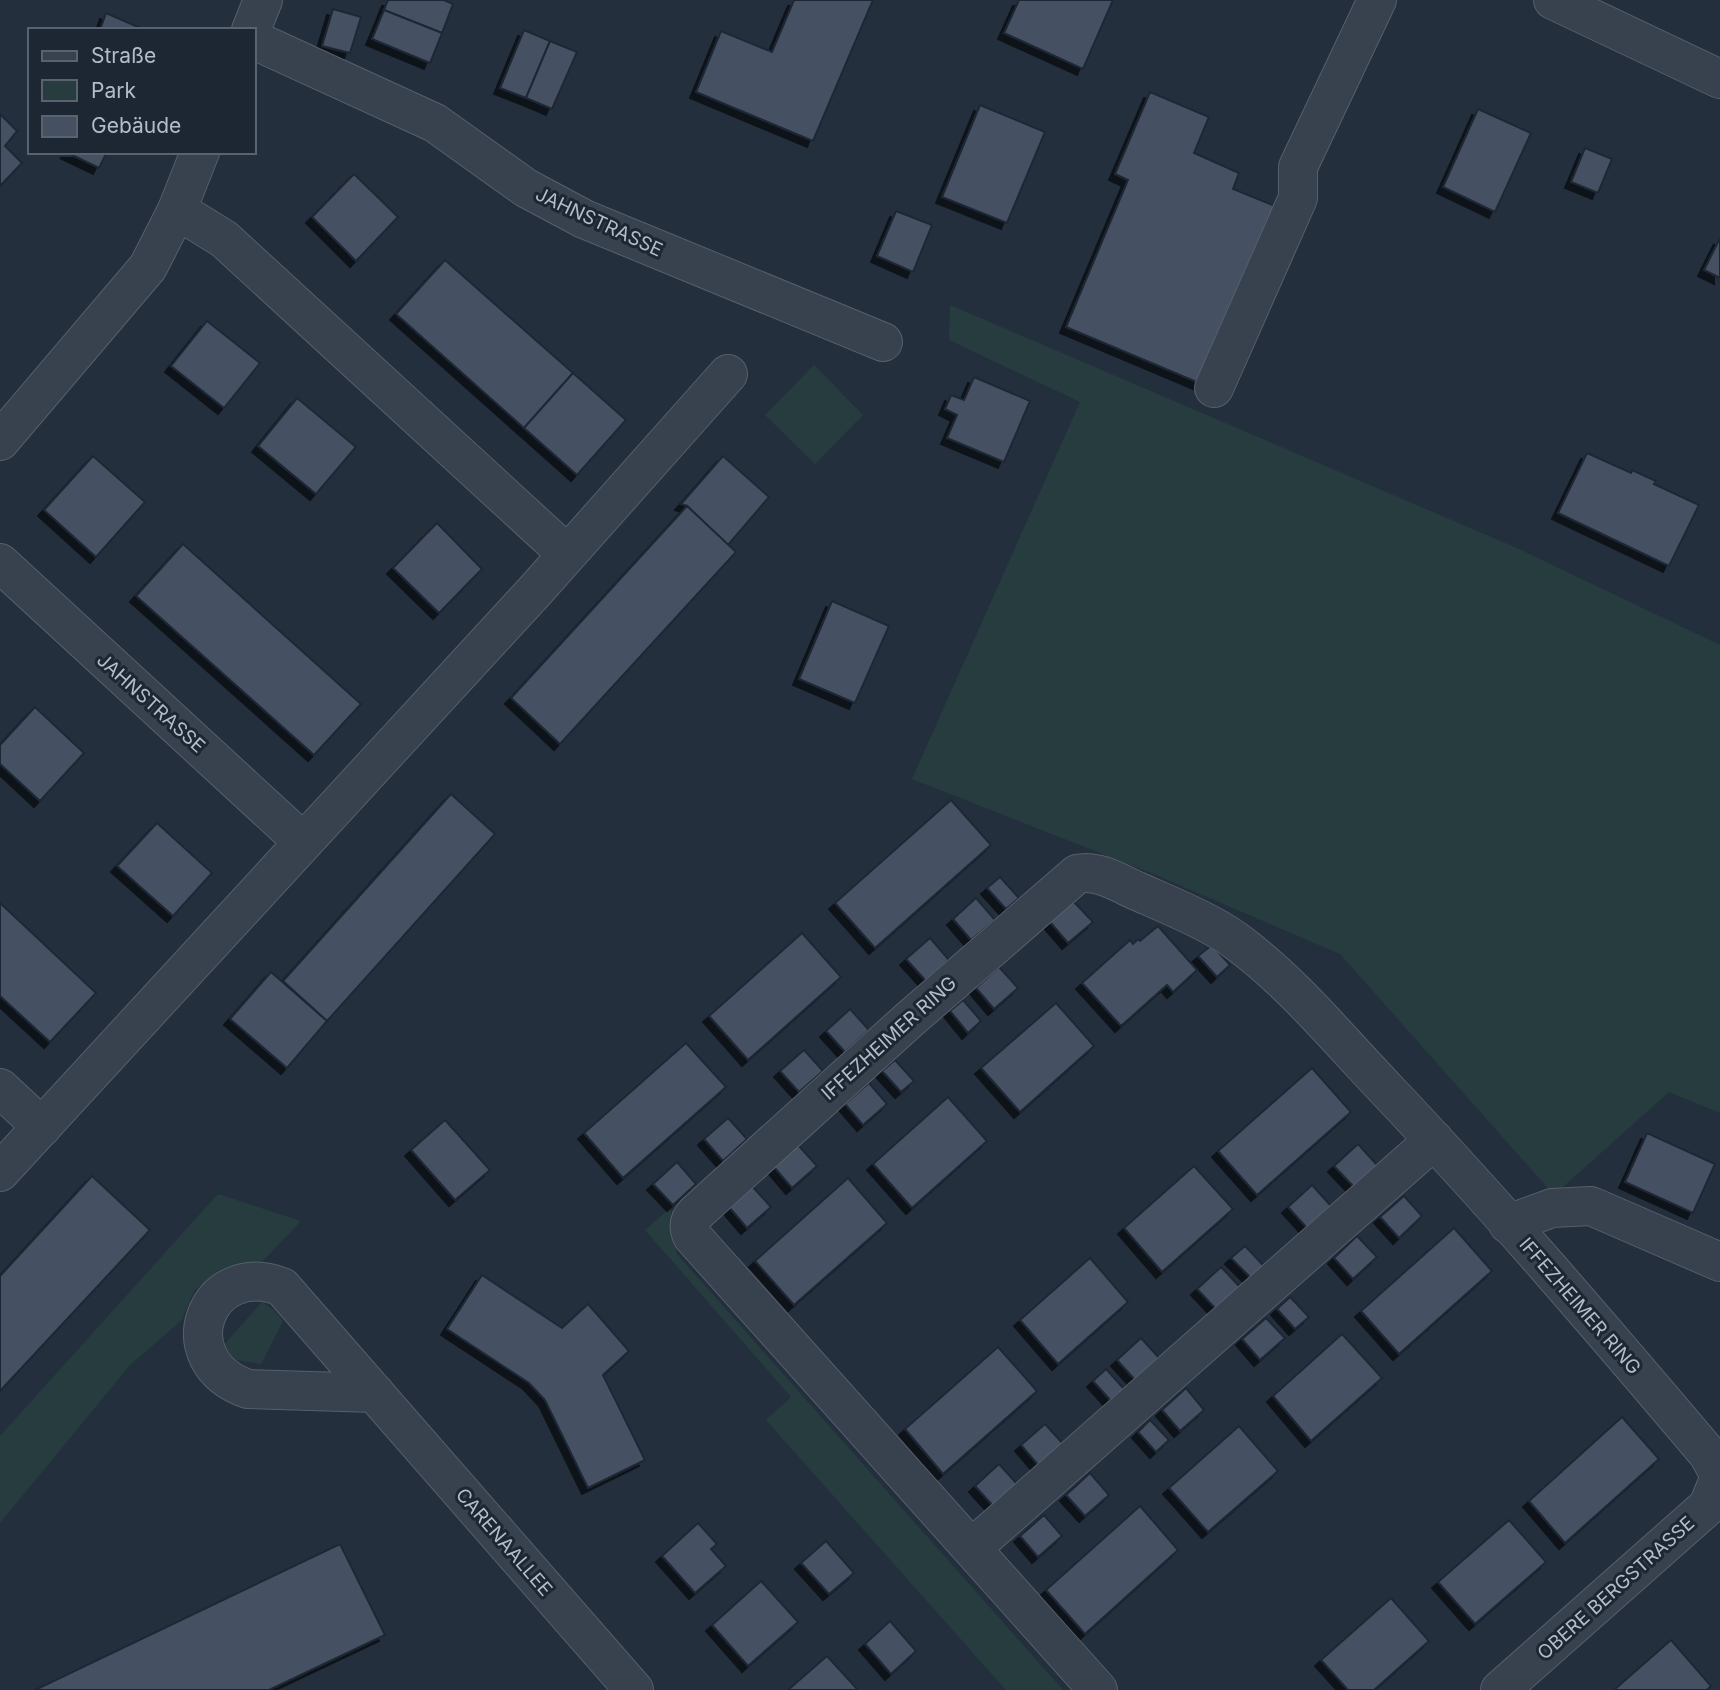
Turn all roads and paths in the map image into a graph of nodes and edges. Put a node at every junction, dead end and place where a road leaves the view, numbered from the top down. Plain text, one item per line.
1 (263, 0) edge
2 (1377, 0) edge
3 (1553, 0) edge
4 (252, 28) edge
5 (256, 41) edge
6 (1720, 79) edge
7 (200, 154) edge
8 (177, 210) junction
9 (883, 342) dead end
10 (728, 374) dead end
11 (1214, 388) dead end
12 (3, 431) edge
13 (568, 554) junction
14 (0, 563) edge
15 (303, 842) junction
16 (0, 1088) edge
17 (42, 1128) junction
18 (1434, 1140) junction
19 (0, 1172) edge
20 (1508, 1224) junction
21 (1720, 1262) edge
22 (375, 1393) dead end
23 (1720, 1477) edge
24 (972, 1548) junction
25 (634, 1690) edge
26 (1098, 1690) edge
27 (1500, 1690) edge

1 - 4 street
2 - 11 street
3 - 6 street
5 - 9 street, JAHNSTRASSE
7 - 8 street
8 - 12 street
8 - 13 street
10 - 13 street
13 - 15 street
14 - 15 street, JAHNSTRASSE
15 - 17 street
16 - 17 street
17 - 19 street
18 - 20 street, IFFEZHEIMER RING
18 - 24 street
18 - 24 street, IFFEZHEIMER RING
20 - 21 street
20 - 23 street, IFFEZHEIMER RING
22 - 25 street, CARENAALLEE
23 - 27 street, OBERE BERGSTRASSE
24 - 26 street, IFFEZHEIMER RING

